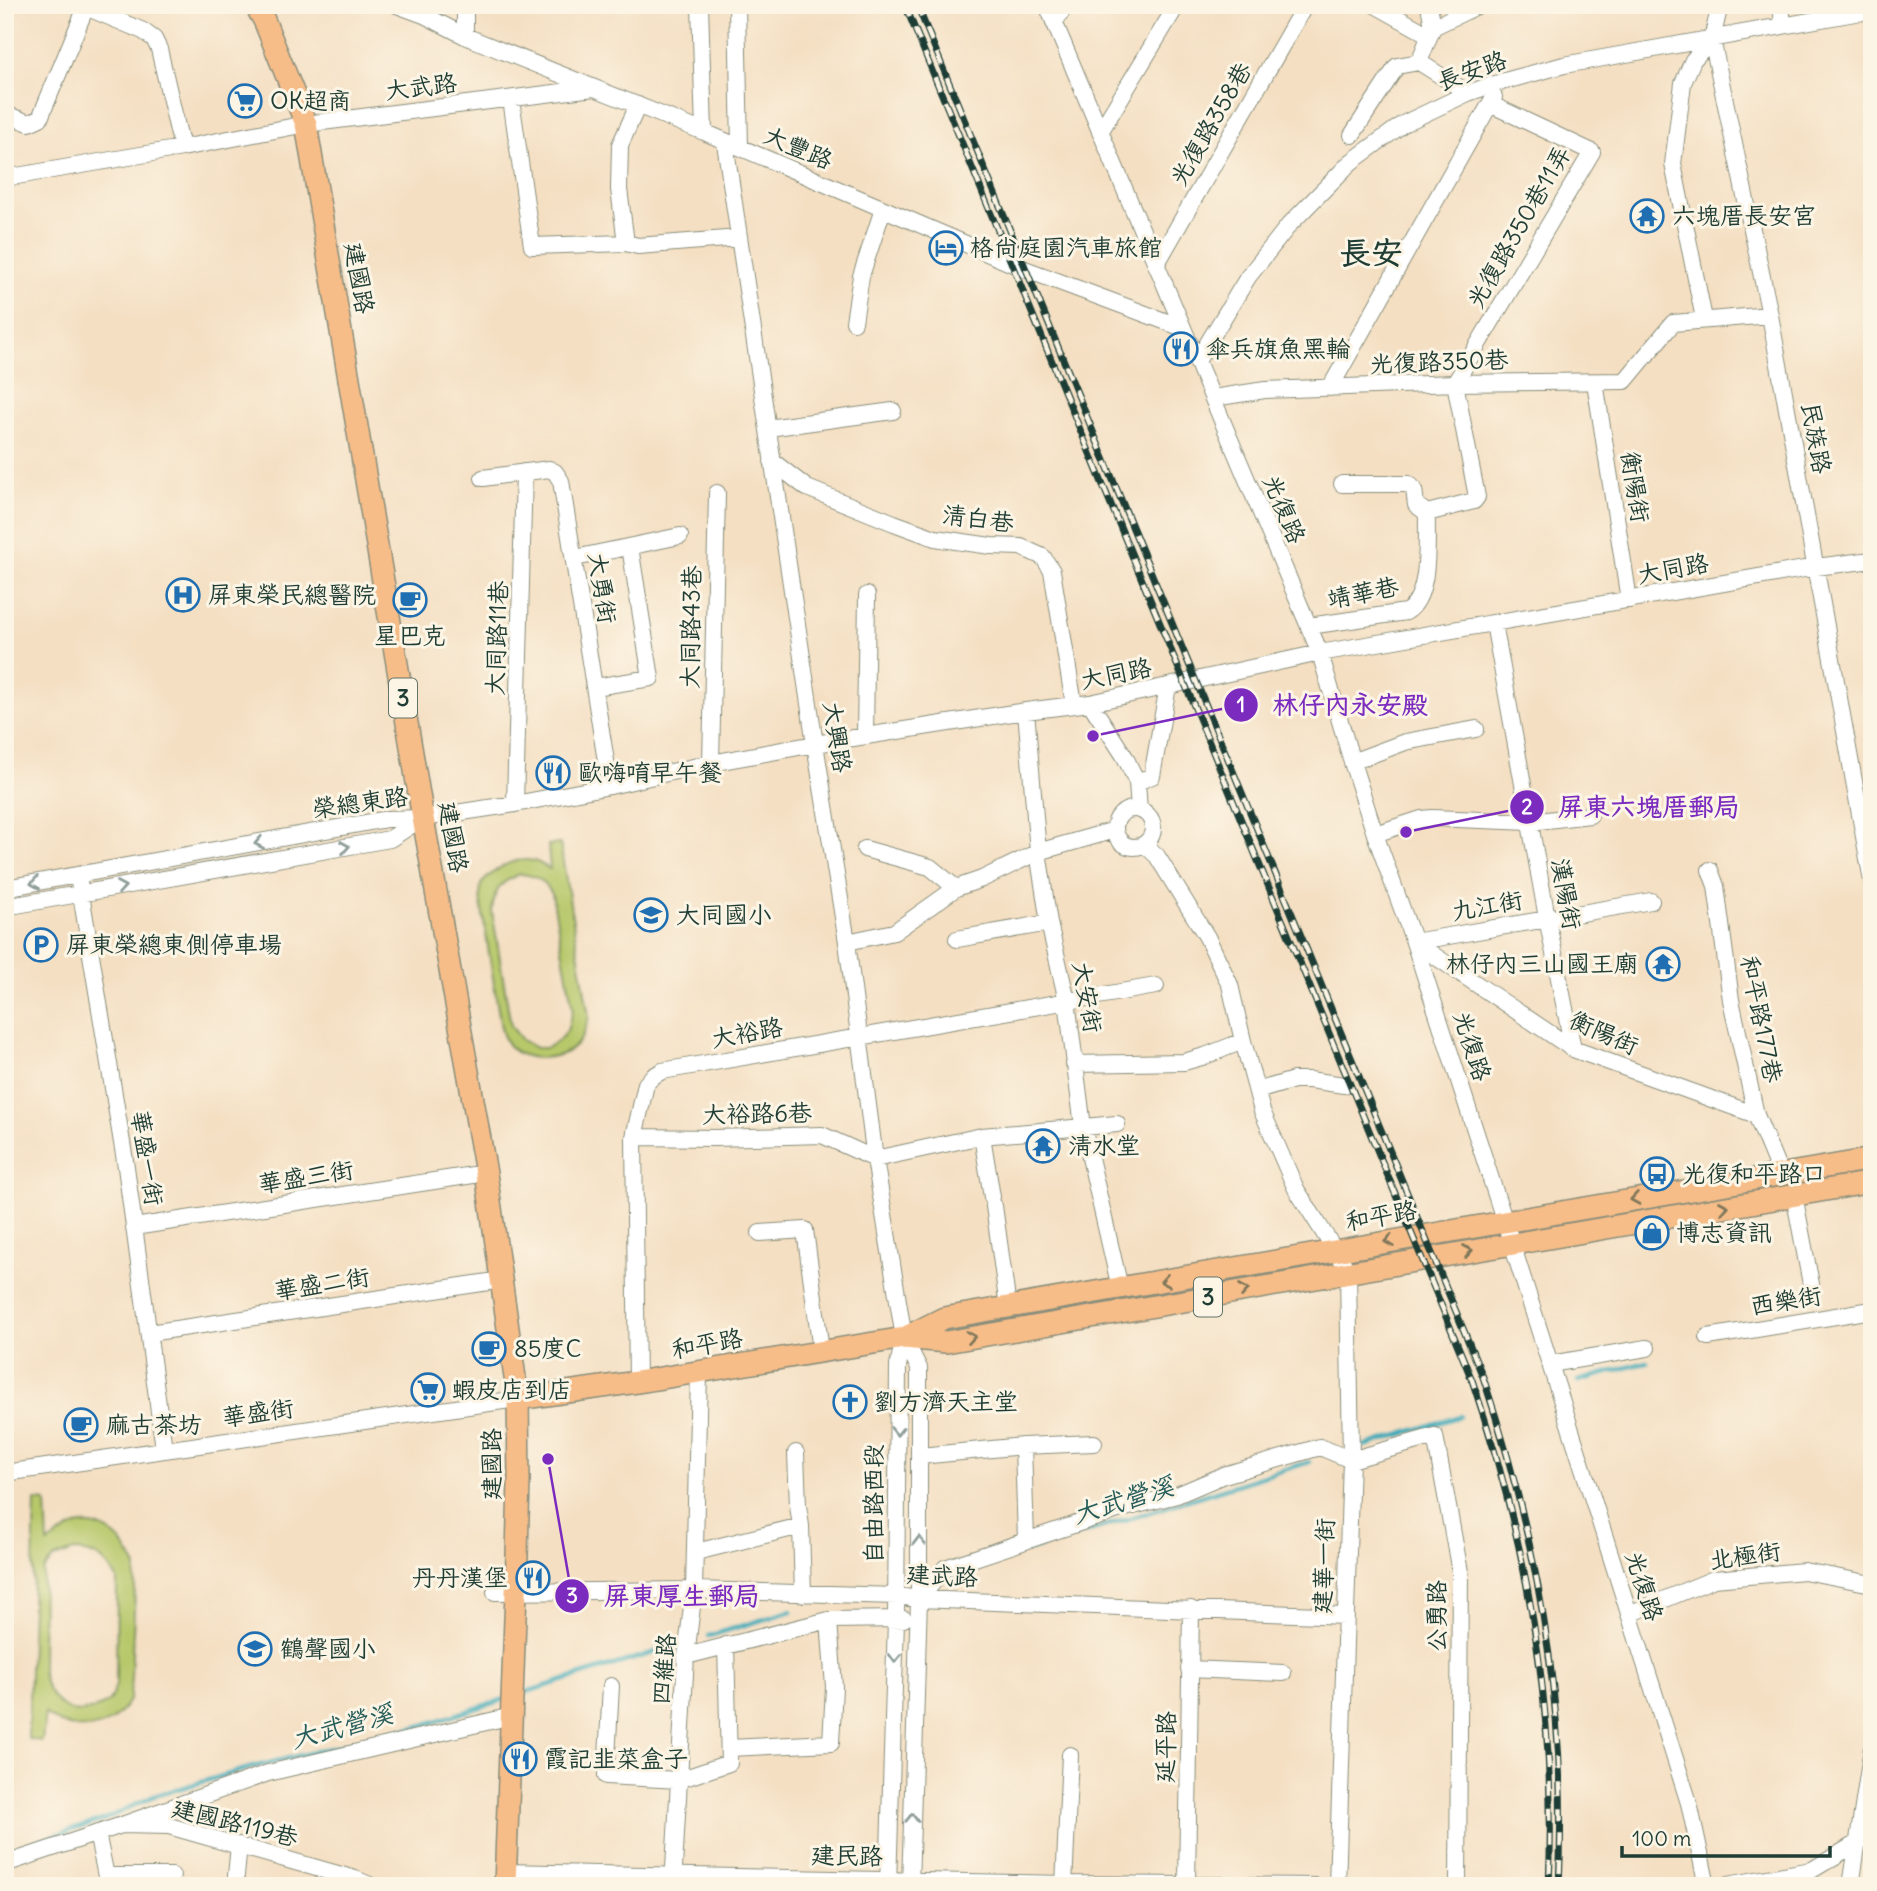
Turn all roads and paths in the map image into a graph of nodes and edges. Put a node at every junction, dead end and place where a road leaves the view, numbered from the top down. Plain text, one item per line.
1 (255, 5) edge
2 (397, 5) edge
3 (465, 5) edge
4 (700, 5) edge
5 (737, 5) edge
6 (1046, 5) edge
7 (1066, 5) edge
8 (1177, 5) edge
9 (1305, 5) edge
10 (1375, 5) edge
11 (1429, 5) edge
12 (1479, 5) edge
13 (1720, 5) edge
14 (1780, 5) edge
15 (83, 6) edge
16 (1872, 10) edge
17 (1054, 23) junction
18 (1783, 26) junction
19 (1431, 31) junction
20 (465, 36) junction
21 (1713, 38) junction
22 (1419, 62) junction
23 (1501, 82) junction
24 (596, 88) junction
25 (1468, 93) junction
26 (511, 99) junction
27 (1490, 104) junction
28 (638, 105) junction
29 (5, 114) edge
30 (306, 124) junction
31 (704, 132) junction
32 (1100, 132) junction
33 (1352, 135) dead end
34 (733, 145) junction
35 (182, 148) junction
36 (5, 178) edge
37 (883, 209) junction
38 (739, 238) junction
39 (626, 243) junction
40 (1156, 265) junction
41 (1770, 315) junction
42 (1704, 319) junction
43 (853, 321) dead end
44 (1183, 328) junction
45 (1197, 361) junction
46 (1595, 382) junction
47 (1455, 383) junction
48 (1330, 388) junction
49 (1213, 398) junction
50 (893, 411) dead end
51 (768, 428) junction
52 (772, 461) junction
53 (524, 472) junction
54 (483, 478) dead end
55 (1342, 484) dead end
56 (717, 493) dead end
57 (1427, 513) junction
58 (680, 536) dead end
59 (630, 547) junction
60 (575, 558) junction
61 (1872, 560) edge
62 (1816, 567) junction
63 (867, 595) dead end
64 (1629, 600) junction
65 (1494, 623) junction
66 (1309, 626) junction
67 (1320, 653) junction
68 (1168, 686) junction
69 (594, 687) junction
70 (1082, 704) junction
71 (1026, 711) junction
72 (1476, 729) dead end
73 (865, 736) junction
74 (815, 744) junction
75 (1352, 762) junction
76 (710, 763) junction
77 (1137, 782) junction
78 (610, 786) junction
79 (515, 804) junction
80 (1139, 810) junction
81 (1590, 815) dead end
82 (423, 818) junction
83 (1530, 822) junction
84 (1115, 830) junction
85 (1375, 834) junction
86 (1144, 844) junction
87 (865, 849) dead end
88 (210, 852) junction
89 (1038, 852) junction
90 (213, 870) junction
91 (1710, 870) dead end
92 (78, 876) junction
93 (1872, 881) edge
94 (5, 888) edge
95 (956, 888) junction
96 (81, 894) junction
97 (1651, 901) dead end
98 (5, 907) edge
99 (1547, 918) junction
100 (1049, 923) junction
101 (957, 939) dead end
102 (848, 942) junction
103 (1414, 942) junction
104 (1156, 986) dead end
105 (1067, 1001) junction
106 (859, 1036) junction
107 (1243, 1041) junction
108 (1573, 1049) junction
109 (1074, 1064) junction
110 (1344, 1085) dead end
111 (1256, 1091) junction
112 (1756, 1115) junction
113 (1117, 1124) dead end
114 (1083, 1127) junction
115 (982, 1136) junction
116 (634, 1137) junction
117 (875, 1159) junction
118 (1872, 1159) edge
119 (486, 1173) junction
120 (1780, 1173) junction
121 (1872, 1182) edge
122 (1794, 1195) junction
123 (1504, 1220) junction
124 (134, 1227) junction
125 (760, 1233) dead end
126 (1512, 1244) junction
127 (1336, 1251) junction
128 (1348, 1272) junction
129 (502, 1280) junction
130 (1811, 1284) dead end
131 (1120, 1288) junction
132 (1008, 1307) junction
133 (1872, 1310) edge
134 (149, 1333) junction
135 (1708, 1337) dead end
136 (904, 1338) junction
137 (1647, 1348) dead end
138 (821, 1351) junction
139 (1550, 1364) junction
140 (699, 1372) junction
141 (637, 1382) junction
142 (518, 1399) junction
143 (1094, 1443) dead end
144 (1023, 1446) junction
145 (164, 1449) junction
146 (796, 1453) dead end
147 (920, 1456) junction
148 (1351, 1460) junction
149 (5, 1473) edge
150 (802, 1525) junction
151 (1026, 1540) junction
152 (696, 1552) junction
153 (1872, 1584) edge
154 (694, 1590) junction
155 (506, 1591) junction
156 (803, 1594) junction
157 (897, 1596) junction
158 (919, 1599) junction
159 (1191, 1609) junction
160 (1629, 1615) junction
161 (1345, 1616) junction
162 (896, 1619) junction
163 (917, 1619) junction
164 (828, 1620) junction
165 (726, 1645) junction
166 (687, 1647) junction
167 (1189, 1669) junction
168 (1283, 1673) dead end
169 (611, 1686) dead end
170 (512, 1703) junction
171 (729, 1748) junction
172 (1872, 1748) edge
173 (1070, 1755) dead end
174 (679, 1780) junction
175 (122, 1825) junction
176 (97, 1833) junction
177 (1872, 1834) edge
178 (1856, 1844) junction
179 (239, 1845) junction
180 (5, 1864) edge
181 (172, 1877) dead end
182 (505, 1879) edge
183 (105, 1881) edge
184 (647, 1881) edge
185 (673, 1881) edge
186 (711, 1882) edge
187 (888, 1882) edge
188 (911, 1883) edge
189 (1064, 1885) edge
190 (1187, 1885) edge
191 (235, 1886) edge
192 (372, 1886) edge
193 (1315, 1886) edge
194 (1337, 1886) edge
195 (1458, 1886) edge
196 (1707, 1886) edge
197 (1722, 1886) edge
198 (1851, 1886) edge

1 - 30 main road, 建國路 / 3
2 - 20 street, 大豐路
3 - 20 street
4 - 31 street
5 - 34 street, 大興路
6 - 17 street, 光復路
7 - 17 street
8 - 32 street
9 - 40 street, 光復路358巷
10 - 19 street
11 - 19 street
12 - 19 street
13 - 21 street, 民族路
14 - 18 street
15 - 29 street
15 - 35 street
16 - 18 street, 長安路
17 - 32 street, 光復路
18 - 21 street, 長安路
19 - 22 street
20 - 24 street, 大豐路
21 - 23 street, 長安路
21 - 41 street, 民族路
21 - 42 street
22 - 25 street
22 - 33 street
23 - 25 street, 長安路
23 - 27 street
24 - 26 street, 大武路
24 - 28 street, 大豐路
25 - 45 street, 長安路
26 - 30 street, 大武路
26 - 39 street
27 - 47 street, 光復路350巷11弄
27 - 48 street
28 - 31 street, 大豐路
28 - 39 street
30 - 35 street, 大武路
30 - 82 main road, 建國路 / 3
31 - 34 street, 大豐路
32 - 40 street, 光復路
34 - 37 street, 大豐路
34 - 38 street, 大興路
35 - 36 street, 大武路
37 - 43 street
37 - 44 street, 大豐路
38 - 39 street
38 - 51 street, 大興路
40 - 44 street, 光復路
41 - 42 street
41 - 62 street, 民族路
42 - 46 street, 光復路350巷
44 - 45 street, 光復路
45 - 49 street, 光復路
46 - 47 street, 光復路350巷
46 - 64 street, 衡陽街
47 - 48 street, 光復路350巷
47 - 57 street
48 - 49 street, 光復路350巷
49 - 66 street, 光復路
50 - 51 street
51 - 52 street, 大興路
52 - 70 street, 清白巷
52 - 74 street, 大興路
53 - 54 street, 大勇街
53 - 60 street, 大勇街
53 - 79 street, 大同路11巷
55 - 57 street
56 - 76 street, 大同路43巷
57 - 66 street, 靖華巷
58 - 59 street
59 - 60 street
59 - 69 street
60 - 69 street, 大勇街
61 - 62 street, 大同路
62 - 64 street, 大同路
62 - 93 street, 民族路
63 - 73 street
64 - 65 street, 大同路
65 - 67 street, 大同路
65 - 83 street, 漢陽街
66 - 67 street, 光復路
67 - 68 street, 大同路
67 - 75 street, 光復路
68 - 70 street, 大同路
68 - 77 street
69 - 78 street, 大勇街
70 - 71 street, 大同路
70 - 77 street
71 - 73 street, 大同路
71 - 89 street, 大安街
72 - 75 street
73 - 74 street, 大同路
74 - 76 street, 大同路
74 - 102 street, 大興路
75 - 85 street, 光復路
76 - 78 street, 大同路
77 - 80 street
78 - 79 street, 大同路
79 - 82 street, 大同路
80 - 84 street
80 - 86 street
81 - 83 street
82 -> 88 street, 榮總東路
90 -> 82 street, 榮總東路
82 - 119 main road, 建國路 / 3
83 - 85 street
83 - 99 street, 漢陽街
84 - 86 street
84 - 89 street
85 - 103 street, 光復路
86 - 107 street, 建華一街
87 - 95 street
88 - 90 street
88 - 92 street, 榮總東路
89 - 95 street
89 - 100 street, 大安街
96 -> 90 street, 榮總東路
91 - 112 street, 和平路177巷
92 -> 94 street, 榮總東路
92 - 96 street, 華盛一街
95 - 102 street
96 - 98 street, 榮總東路
96 - 124 street, 華盛一街
97 - 99 street, 九江街
99 - 103 street, 九江街
99 - 108 street, 漢陽街
100 - 101 street
100 - 105 street, 大安街
102 - 106 street, 大興路
103 - 108 street, 衡陽街
103 - 123 street, 光復路
104 - 105 street, 大裕路
105 - 106 street, 大裕路
105 - 109 street, 大安街
106 - 116 street, 大裕路
106 - 117 street, 大興路
107 - 109 street
107 - 111 street, 建華一街
108 - 112 street, 衡陽街
109 - 114 street, 大安街
110 - 111 street
111 - 127 street, 建華一街
112 - 120 street, 和平路177巷
113 - 114 street
114 - 115 street
114 - 131 street, 大安街
115 - 117 street
115 - 132 street
116 - 117 street, 大裕路6巷
116 - 141 street, 大裕路
117 - 136 street, 大興路
118 - 120 main road, 和平路 / 3
119 - 124 street, 華盛三街
119 - 129 main road, 建國路 / 3
120 -> 123 main road, 和平路 / 3
121 - 122 main road, 和平路 / 3
126 -> 122 main road, 和平路 / 3
122 - 130 street
123 - 126 street, 光復路
123 -> 127 main road, 和平路 / 3
124 - 134 street, 華盛一街
125 - 138 street
128 -> 126 main road, 和平路 / 3
126 - 139 street, 光復路
127 - 128 street, 建華一街
127 -> 131 main road, 和平路 / 3
136 -> 128 main road, 和平路 / 3
128 - 148 street, 建華一街
129 - 134 street, 華盛二街
129 - 142 main road, 建國路 / 3
131 - 132 main road, 和平路 / 3
132 - 136 main road, 和平路 / 3
133 - 135 street, 西樂街
134 - 145 street, 華盛一街
136 - 138 main road, 和平路 / 3
136 - 147 street, 自由路西段
136 -> 157 street, 自由路西段
137 - 139 street
138 - 140 main road, 和平路 / 3
139 - 160 street, 光復路
140 - 141 main road, 和平路 / 3
140 - 152 street, 四維路
141 - 142 main road, 和平路 / 3
142 - 145 street, 華盛街
142 - 155 main road, 建國路
143 - 144 street
144 - 147 street
144 - 151 street
145 - 149 street, 華盛街
146 - 150 street
158 -> 147 street, 自由路西段
148 - 151 street
148 - 161 street, 建華一街
148 - 195 street, 公勇路
150 - 152 street
150 - 156 street
151 - 158 street
152 - 154 street, 四維路
153 - 160 street, 北極街
154 - 155 street, 建武路
154 - 156 street, 建武路
154 - 166 street, 四維路
155 - 170 main road, 建國路
156 - 157 street, 建武路
157 - 158 street, 建武路
157 - 162 street, 自由路西段
158 - 159 street, 建武路
158 - 163 street, 自由路西段
159 - 161 street, 建武路
159 - 167 street, 延平路
160 - 196 street, 光復路
161 - 194 street, 建華一街
162 - 163 street
162 - 164 street
162 -> 187 street, 自由路西段
188 -> 163 street, 自由路西段
164 - 165 street
164 - 171 street
165 - 166 street
165 - 171 street
166 - 174 street, 四維路
167 - 168 street
167 - 190 street, 延平路
169 - 174 street
170 - 175 street
170 - 182 main road, 建國路
171 - 174 street
172 - 178 street
173 - 189 street
174 - 185 street, 四維路
175 - 176 street, 建國路119巷
175 - 179 street, 建國路119巷
176 - 180 street, 建國路119巷
176 - 183 street
177 - 178 street
178 - 197 street
178 - 198 street
179 - 191 street
179 - 192 street, 建國路119巷
181 - 183 street
182 - 184 street, 建民路
184 - 185 street, 建民路
185 - 186 street, 建民路
186 - 187 street, 建民路
187 - 188 street, 建民路
188 - 189 street, 建民路
189 - 190 street, 建民路
190 - 193 street, 建民路

